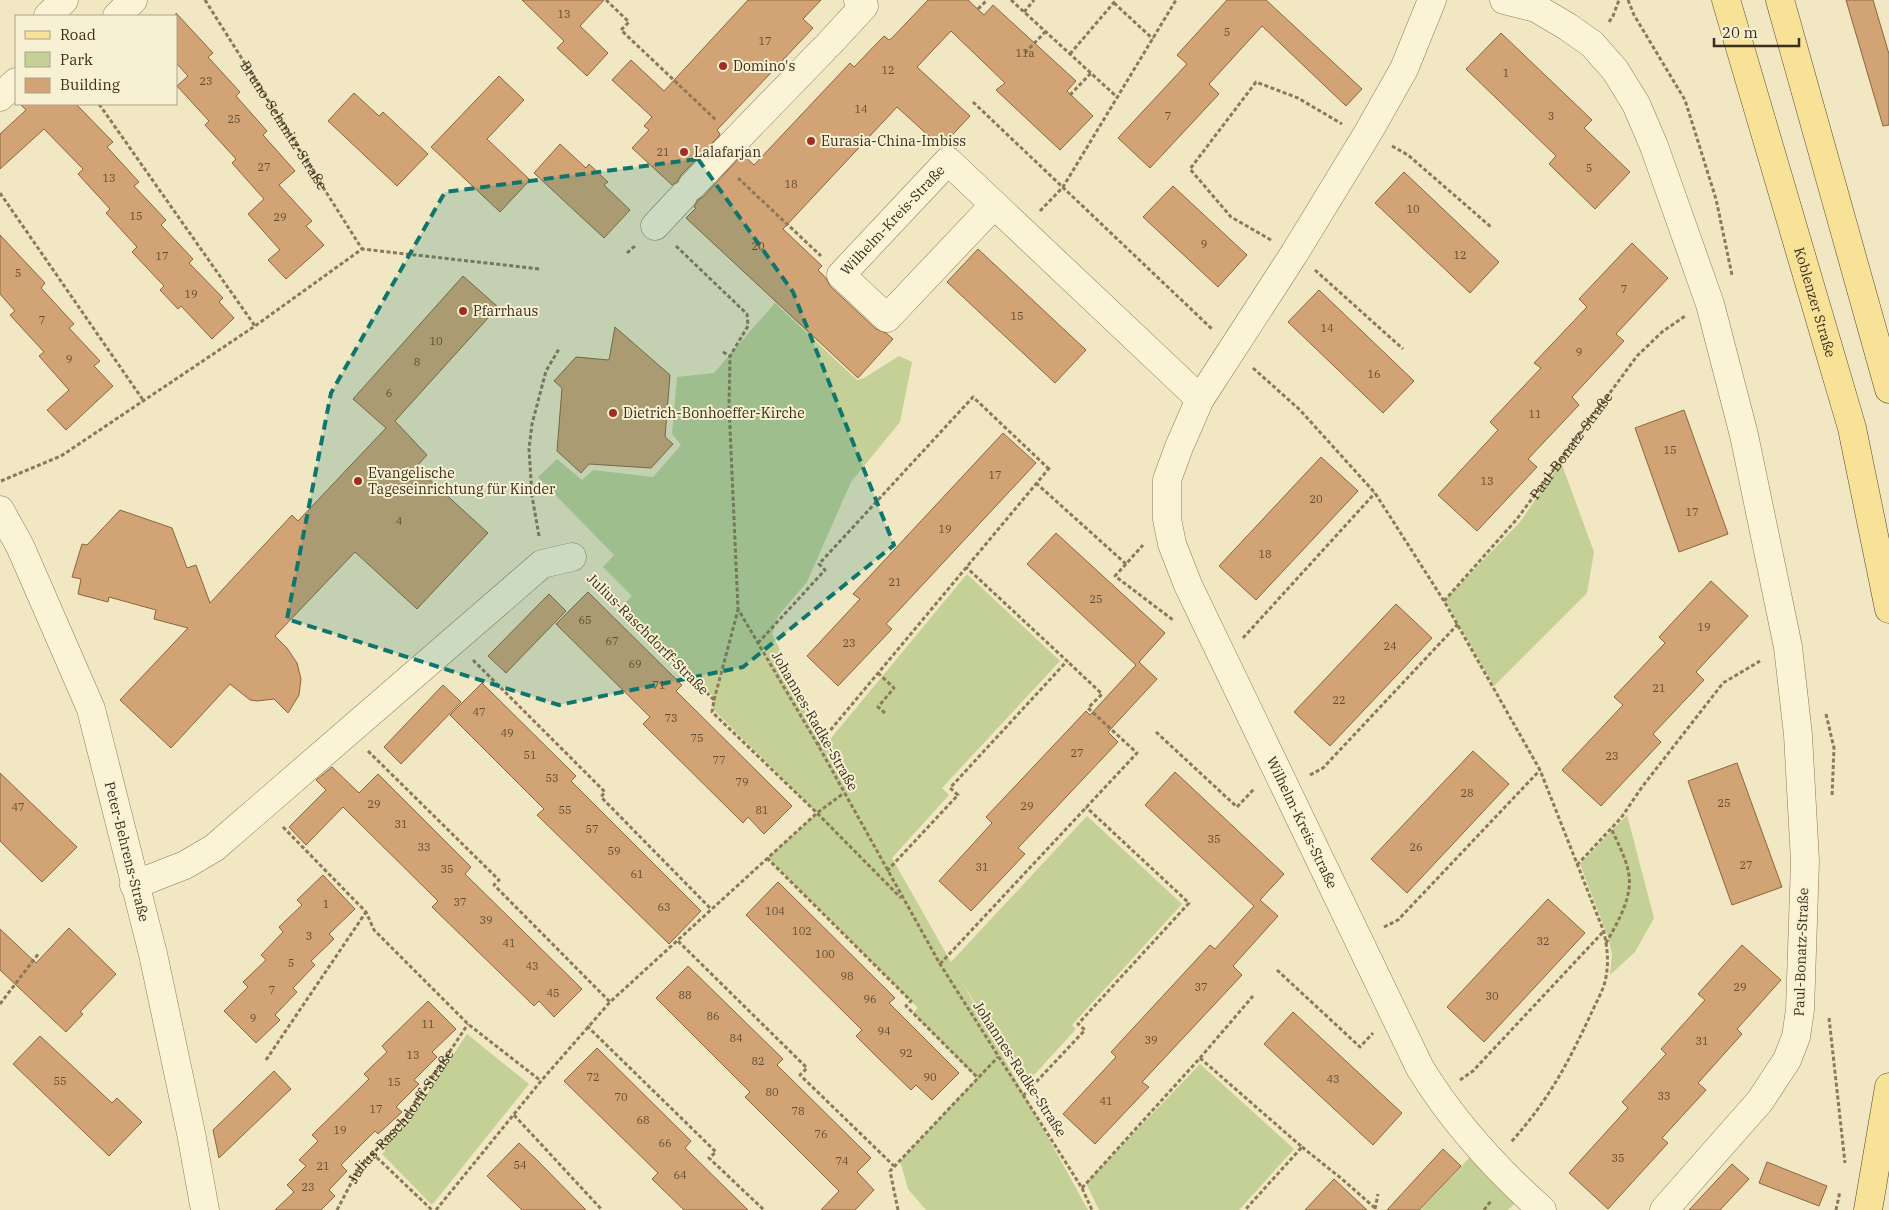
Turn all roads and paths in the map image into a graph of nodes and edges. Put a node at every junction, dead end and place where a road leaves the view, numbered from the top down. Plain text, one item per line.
1 (64, 0) edge
2 (133, 0) edge
3 (205, 0) edge
4 (606, 0) edge
5 (858, 0) edge
6 (987, 0) edge
7 (1010, 0) edge
8 (1034, 0) edge
9 (1176, 0) edge
10 (1432, 0) edge
11 (1504, 0) edge
12 (1726, 0) edge
13 (1780, 0) edge
14 (1115, 1) edge
15 (978, 9) dead end
16 (1024, 12) junction
17 (49, 15) edge
18 (118, 15) edge
19 (1046, 32) junction
20 (1153, 39) junction
21 (1026, 53) dead end
22 (1070, 54) junction
23 (1091, 73) junction
24 (15, 83) edge
25 (1070, 95) dead end
26 (0, 97) edge
27 (1117, 97) junction
28 (973, 102) dead end
29 (100, 105) edge
30 (1366, 134) junction
31 (728, 148) junction
32 (1063, 187) junction
33 (0, 192) edge
34 (994, 205) junction
35 (655, 226) joint
36 (1491, 228) dead end
37 (1022, 231) junction
38 (362, 249) junction
39 (1294, 254) junction
40 (540, 269) dead end
41 (841, 275) junction
42 (1710, 304) junction
43 (254, 326) junction
44 (1232, 348) junction
45 (559, 349) dead end
46 (1403, 350) dead end
47 (723, 352) dead end
48 (730, 356) junction
49 (1889, 389) edge
50 (143, 400) junction
51 (1200, 400) junction
52 (0, 481) edge
53 (1036, 483) junction
54 (1375, 493) junction
55 (0, 510) edge
56 (1167, 519) junction
57 (572, 557) joint
58 (542, 564) junction
59 (1126, 564) junction
60 (966, 567) junction
61 (1444, 601) junction
62 (738, 609) junction
63 (1889, 609) edge
64 (1264, 615) dead end
65 (1177, 624) dead end
66 (1458, 624) junction
67 (453, 640) junction
68 (758, 643) junction
69 (1788, 648) junction
70 (1068, 662) junction
71 (878, 673) junction
72 (714, 700) junction
73 (885, 713) dead end
74 (348, 731) junction
75 (1156, 732) dead end
76 (818, 746) junction
77 (1276, 766) junction
78 (1323, 768) dead end
79 (1540, 770) junction
80 (844, 793) junction
81 (263, 806) junction
82 (1086, 807) junction
83 (817, 813) junction
84 (1611, 828) junction
85 (767, 858) junction
86 (1577, 865) junction
87 (887, 871) junction
88 (134, 885) junction
89 (904, 902) junction
90 (711, 908) junction
91 (366, 912) junction
92 (1398, 920) dead end
93 (1604, 932) junction
94 (678, 942) junction
95 (1606, 943) junction
96 (38, 953) dead end
97 (940, 964) junction
98 (1277, 970) dead end
99 (1253, 996) dead end
100 (610, 1002) junction
101 (0, 1004) edge
102 (1393, 1012) junction
103 (468, 1024) junction
104 (587, 1026) junction
105 (998, 1057) junction
106 (1200, 1058) junction
107 (266, 1060) dead end
108 (1473, 1071) dead end
109 (978, 1078) junction
110 (541, 1081) junction
111 (1889, 1087) edge
112 (1023, 1096) junction
113 (514, 1115) junction
114 (1302, 1147) junction
115 (372, 1153) junction
116 (1492, 1163) junction
117 (894, 1166) junction
118 (1082, 1188) junction
119 (1378, 1194) dead end
120 (1375, 1209) edge
121 (205, 1210) edge
122 (337, 1210) edge
123 (432, 1210) edge
124 (436, 1210) edge
125 (602, 1210) edge
126 (764, 1210) edge
127 (898, 1210) edge
128 (1092, 1210) edge
129 (1246, 1210) edge
130 (1542, 1210) edge
131 (1664, 1210) edge
132 (1868, 1210) edge

1 - 17 street
2 - 18 street
3 - 38 path, Bruno-Schmitz-Straße
4 - 31 path
5 - 31 street
6 - 15 path
7 - 16 path
8 - 16 path
9 - 20 path
10 - 30 street, Wilhelm-Kreis-Straße
11 - 42 street, Paul-Bonatz-Straße
12 - 63 main road, Koblenzer Straße
13 - 49 main road
14 - 20 path
14 - 22 path
16 - 19 path
19 - 21 path
19 - 22 path
20 - 27 path
22 - 23 path
23 - 25 path
23 - 27 path
24 - 26 street
27 - 32 path
28 - 32 path
29 - 43 path
30 - 36 path
30 - 39 street, Wilhelm-Kreis-Straße
30 - 39 path
31 - 35 street
31 - 41 path
32 - 37 path
32 - 44 path
33 - 50 path
34 - 37 street, Wilhelm-Kreis-Straße
34 - 41 street, Wilhelm-Kreis-Straße
34 - 41 street, Wilhelm-Kreis-Straße
35 - 48 path, Johannes-Radke-Straße
37 - 51 street, Wilhelm-Kreis-Straße
38 - 40 path
38 - 43 path
39 - 44 street, Wilhelm-Kreis-Straße
39 - 46 path
42 - 61 path, Paul-Bonatz-Straße
42 - 69 street, Paul-Bonatz-Straße
43 - 50 path
44 - 51 street, Wilhelm-Kreis-Straße
44 - 54 path
45 - 58 path
47 - 48 path
48 - 62 path, Johannes-Radke-Straße
50 - 52 path
51 - 56 street, Wilhelm-Kreis-Straße
53 - 59 path
53 - 60 path
53 - 68 path
54 - 61 path
54 - 64 path
55 - 88 street, Peter-Behrens-Straße
56 - 59 path
56 - 77 street, Wilhelm-Kreis-Straße
57 - 58 street
57 - 72 path, Julius-Raschdorff-Straße
58 - 67 street
59 - 65 path
60 - 70 path
60 - 71 path
61 - 66 path
62 - 68 path, Johannes-Radke-Straße
62 - 72 path
66 - 78 path
66 - 79 path
67 - 74 street
67 - 90 path
68 - 76 path, Johannes-Radke-Straße
69 - 84 path
69 - 131 street, Paul-Bonatz-Straße
70 - 82 path
70 - 87 path
71 - 73 path
71 - 76 path
72 - 83 path, Julius-Raschdorff-Straße
74 - 81 street
74 - 100 path
75 - 77 path
76 - 80 path, Johannes-Radke-Straße
77 - 102 street, Wilhelm-Kreis-Straße
79 - 86 path
79 - 92 path
80 - 83 path
80 - 87 path, Johannes-Radke-Straße
81 - 88 street
81 - 91 path
82 - 97 path
82 - 112 path
83 - 85 path
83 - 89 path, Julius-Raschdorff-Straße
84 - 86 path
84 - 95 path
85 - 90 path
85 - 109 path
86 - 93 path
87 - 89 path, Johannes-Radke-Straße
88 - 121 street, Peter-Behrens-Straße
89 - 97 path, Johannes-Radke-Straße
90 - 94 path
91 - 103 path
91 - 107 path
93 - 95 path
93 - 108 path
94 - 100 path
94 - 117 path
95 - 116 path
96 - 101 path
97 - 105 path, Johannes-Radke-Straße
98 - 102 path
99 - 106 path
100 - 104 path
102 - 116 street, Wilhelm-Kreis-Straße
103 - 110 path
103 - 115 path, Julius-Raschdorff-Straße
104 - 110 path
104 - 126 path
105 - 109 path
105 - 112 path, Johannes-Radke-Straße
106 - 114 path
106 - 118 path
109 - 117 path
110 - 113 path
111 - 132 main road
112 - 118 path, Johannes-Radke-Straße
113 - 124 path
113 - 125 path
114 - 120 path
114 - 129 path
115 - 122 path, Julius-Raschdorff-Straße
115 - 123 path
116 - 130 street, Wilhelm-Kreis-Straße
117 - 127 path
118 - 128 path, Johannes-Radke-Straße
119 - 120 path

